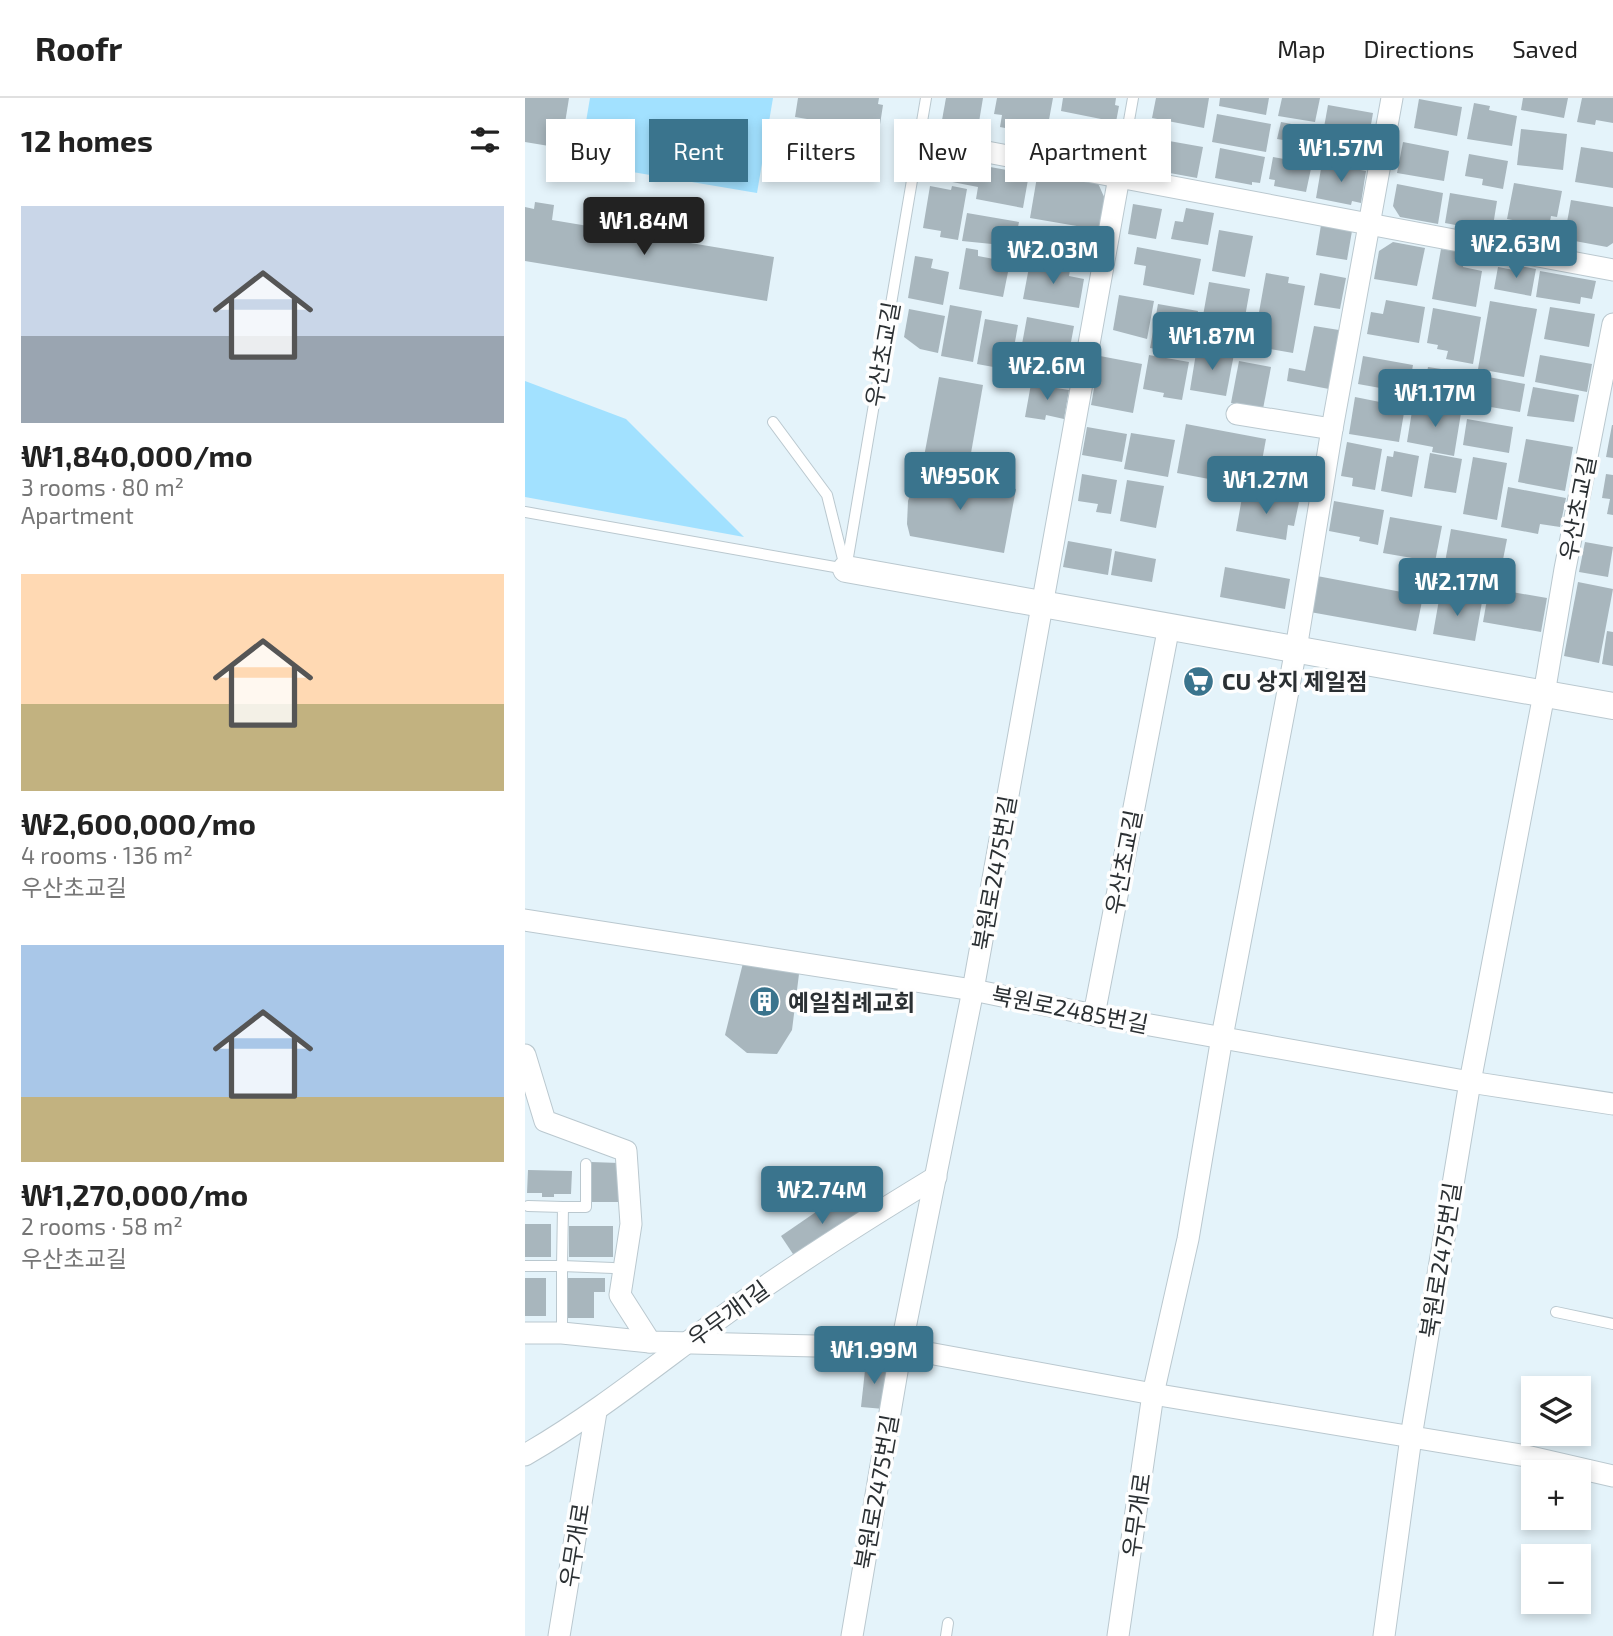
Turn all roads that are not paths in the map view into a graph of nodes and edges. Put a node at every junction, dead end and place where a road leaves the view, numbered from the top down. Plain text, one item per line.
1 (926, 98) edge
2 (1133, 98) edge
3 (1392, 98) edge
4 (922, 119) edge
5 (1129, 119) edge
6 (911, 182) edge
7 (1118, 182) edge
8 (1147, 182) edge
9 (1368, 222) junction
10 (1613, 270) edge
11 (1613, 324) edge
12 (1237, 414) dead end
13 (773, 422) dead end
14 (1332, 429) junction
15 (525, 512) edge
16 (846, 569) junction
17 (1042, 604) junction
18 (1169, 626) junction
19 (1296, 649) junction
20 (1544, 694) junction
21 (1613, 706) edge
22 (525, 920) edge
23 (973, 990) junction
24 (1094, 1015) junction
25 (1222, 1037) junction
26 (526, 1055) edge
27 (1469, 1082) junction
28 (1613, 1104) edge
29 (586, 1164) dead end
30 (936, 1177) junction
31 (528, 1206) dead end
32 (563, 1207) junction
33 (525, 1266) edge
34 (562, 1266) junction
35 (613, 1268) dead end
36 (1556, 1312) dead end
37 (1613, 1324) edge
38 (525, 1333) edge
39 (562, 1334) junction
40 (650, 1342) junction
41 (688, 1342) junction
42 (901, 1348) junction
43 (1153, 1394) junction
44 (596, 1412) junction
45 (1411, 1437) junction
46 (525, 1455) edge
47 (1613, 1476) edge
48 (948, 1623) dead end
49 (559, 1636) edge
50 (852, 1636) edge
51 (946, 1636) edge
52 (1118, 1636) edge
53 (1384, 1636) edge

1 - 4 lane, 우산초교길
2 - 5 lane
3 - 9 street
6 - 16 lane, 우산초교길
7 - 17 street
8 - 9 street
9 - 10 street
9 - 14 street
11 - 20 street, 우산초교길
12 - 14 street
13 - 16 lane
14 - 19 street
15 - 16 lane
16 - 17 street
17 - 18 street
17 - 23 street, 북원로2475번길
18 - 19 street
18 - 24 street, 우산초교길
19 - 20 street
19 - 25 street
20 - 21 street
20 - 27 street, 우산초교길
22 - 23 street, 북원로2485번길
23 - 24 street, 북원로2485번길
23 - 30 street, 북원로2475번길
24 - 25 street, 북원로2485번길
25 - 27 street, 북원로2485번길
25 - 43 street
26 - 40 street
27 - 28 street, 북원로2485번길
27 - 45 street, 북원로2475번길
29 - 32 lane
30 - 41 street, 우무개1길
30 - 42 street, 북원로2475번길
31 - 32 lane
32 - 34 lane
33 - 34 lane
34 - 35 lane
34 - 39 lane
36 - 37 lane
38 - 39 street
39 - 40 street
40 - 41 street
41 - 42 street
41 - 44 street, 우무개1길
42 - 43 street
42 - 50 street, 북원로2475번길
43 - 45 street
43 - 52 street, 우무개로
44 - 46 street, 우무개1길
44 - 49 street, 우무개로
45 - 47 street
45 - 53 street
48 - 51 lane

